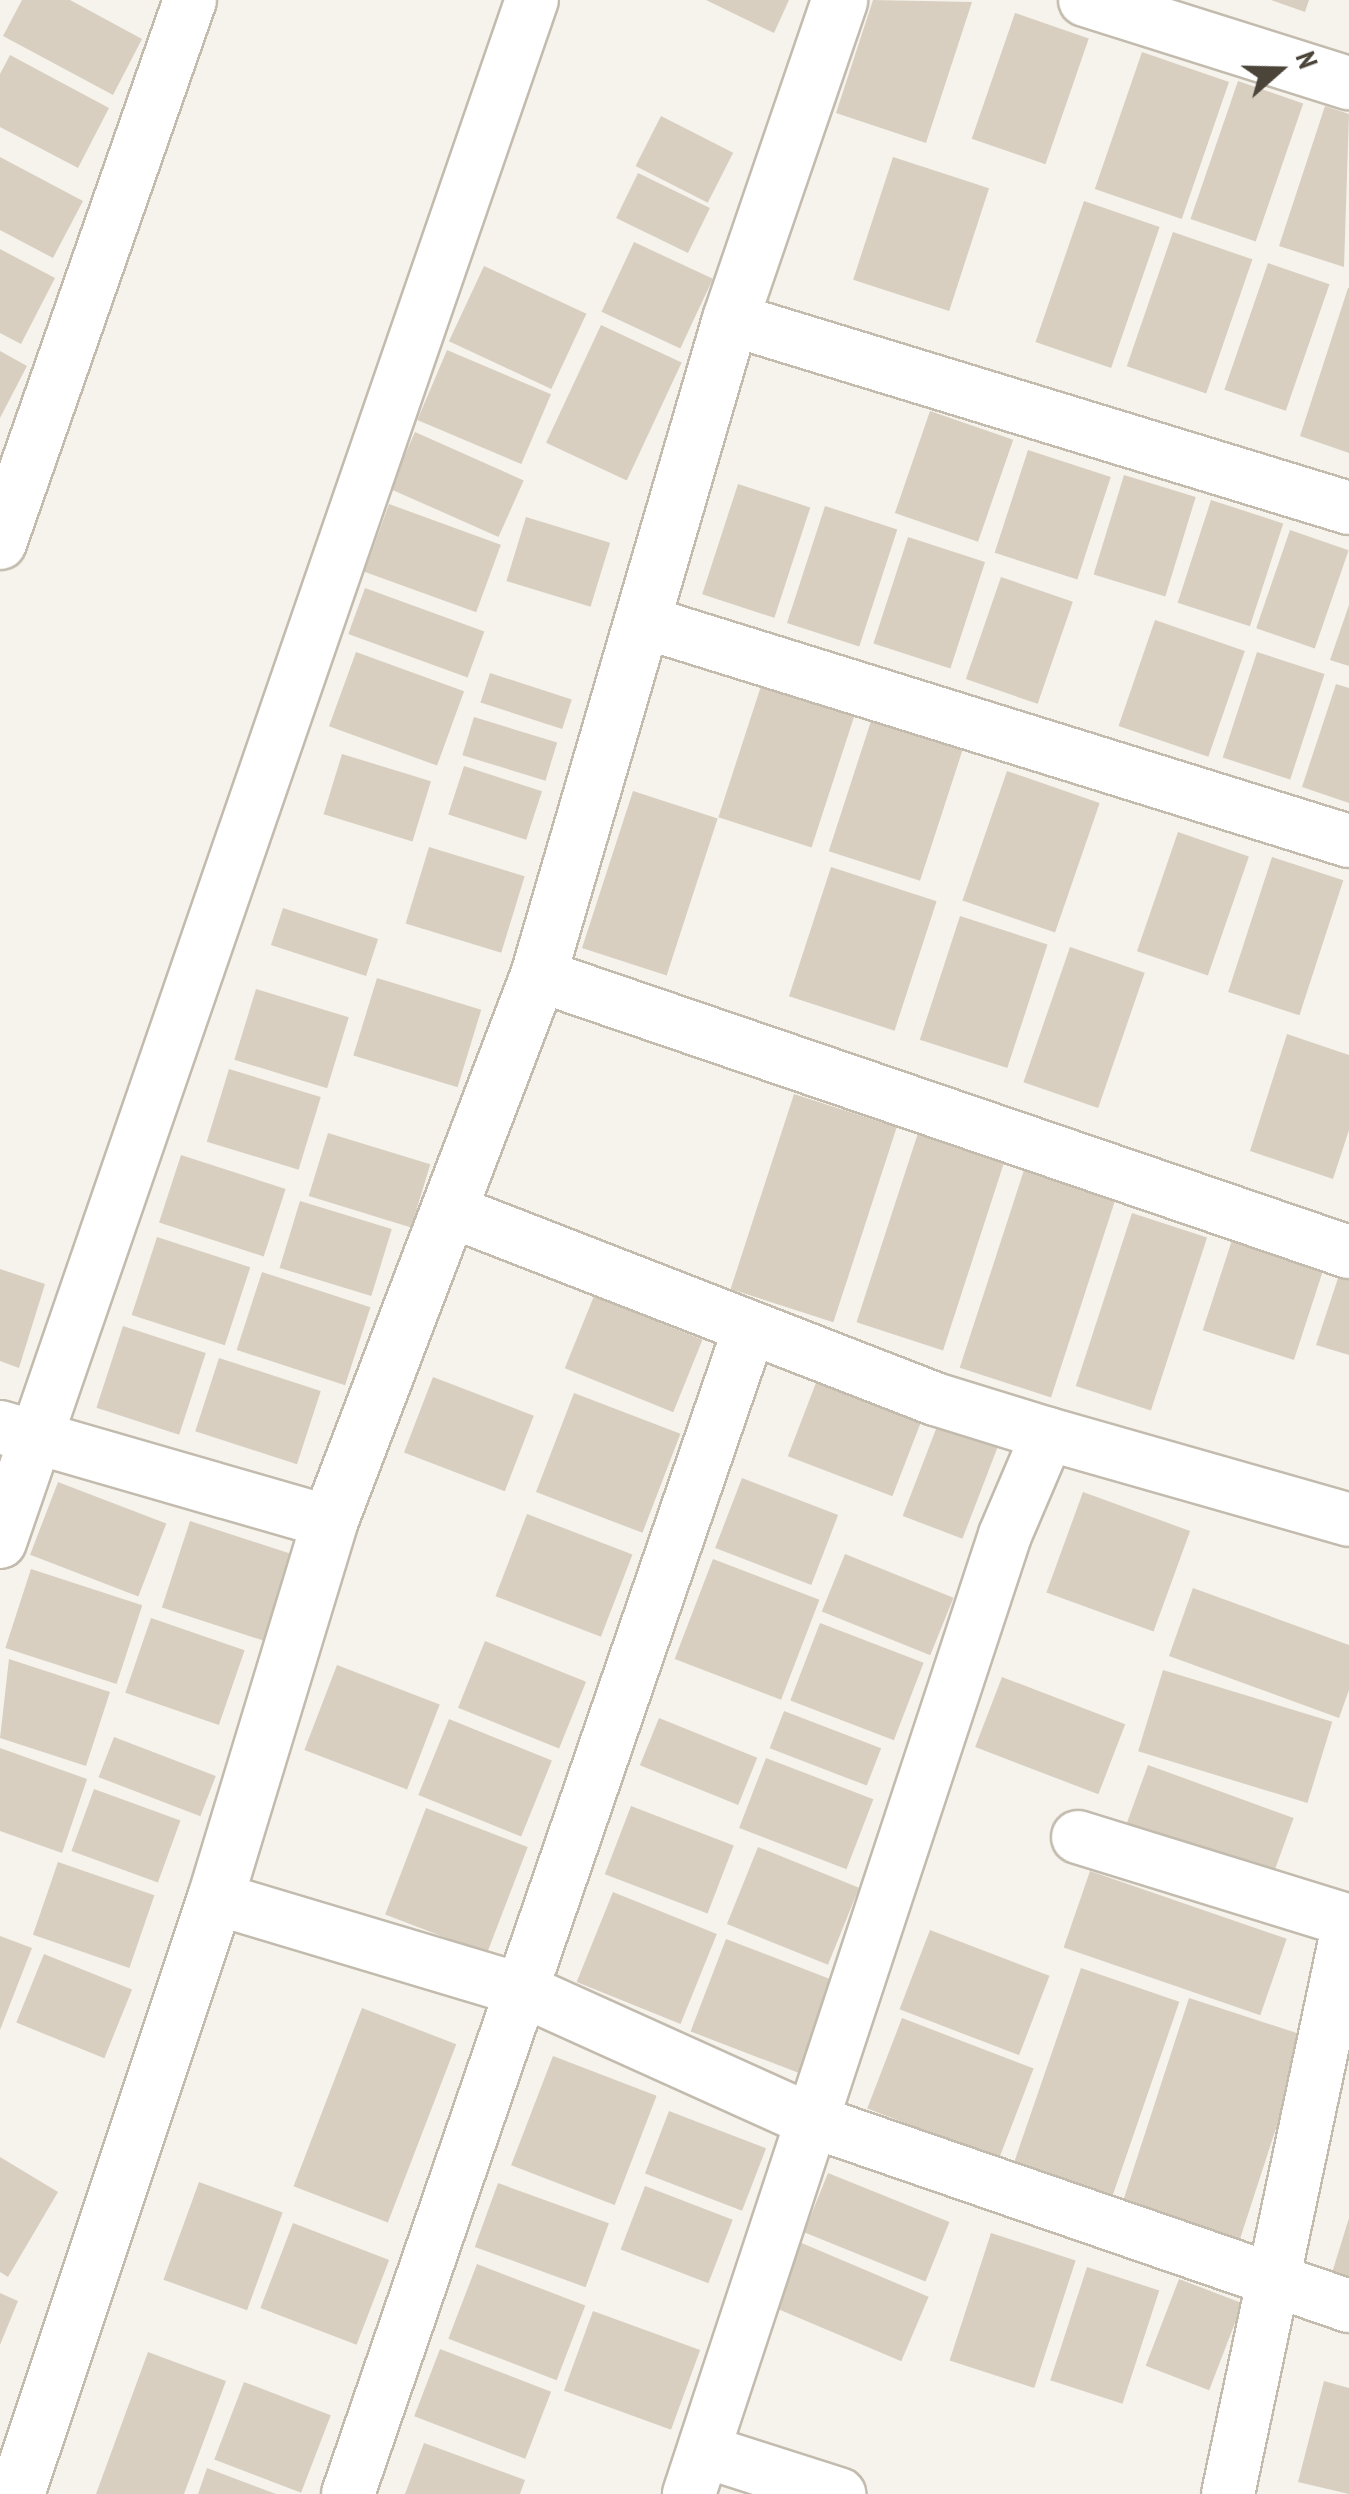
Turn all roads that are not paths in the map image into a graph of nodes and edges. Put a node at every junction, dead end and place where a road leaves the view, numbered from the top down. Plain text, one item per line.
1 (190, 0) edge
2 (532, 0) edge
3 (839, 0) edge
4 (1085, 0) edge
5 (1349, 83) edge
6 (730, 319) junction
7 (1349, 508) edge
8 (0, 543) edge
9 (644, 622) junction
10 (1349, 840) edge
11 (538, 975) junction
12 (451, 1212) junction
13 (1349, 1252) edge
14 (750, 1328) junction
15 (18, 1434) edge
16 (1048, 1434) junction
17 (1349, 1520) edge
18 (329, 1522) junction
19 (0, 1542) edge
20 (1078, 1838) dead end
21 (216, 1898) junction
22 (1349, 1922) edge
23 (522, 1990) junction
24 (812, 2121) junction
25 (1278, 2281) junction
26 (1349, 2306) edge
27 (698, 2473) edge
28 (16, 2494) edge
29 (348, 2494) edge
30 (838, 2494) edge
31 (1228, 2494) edge

1 - 8 street
2 - 15 street
3 - 6 street
4 - 5 street
6 - 7 street
6 - 9 street
9 - 10 street
9 - 11 street
11 - 12 street
11 - 13 street
12 - 14 street
12 - 18 street
14 - 16 street
14 - 23 street
15 - 18 street
15 - 19 street
16 - 17 street
16 - 24 street
18 - 21 street
20 - 22 street
21 - 23 street
21 - 28 street
22 - 25 street
23 - 24 street
23 - 29 street
24 - 25 street
24 - 27 street
25 - 26 street
25 - 31 street
27 - 30 street

